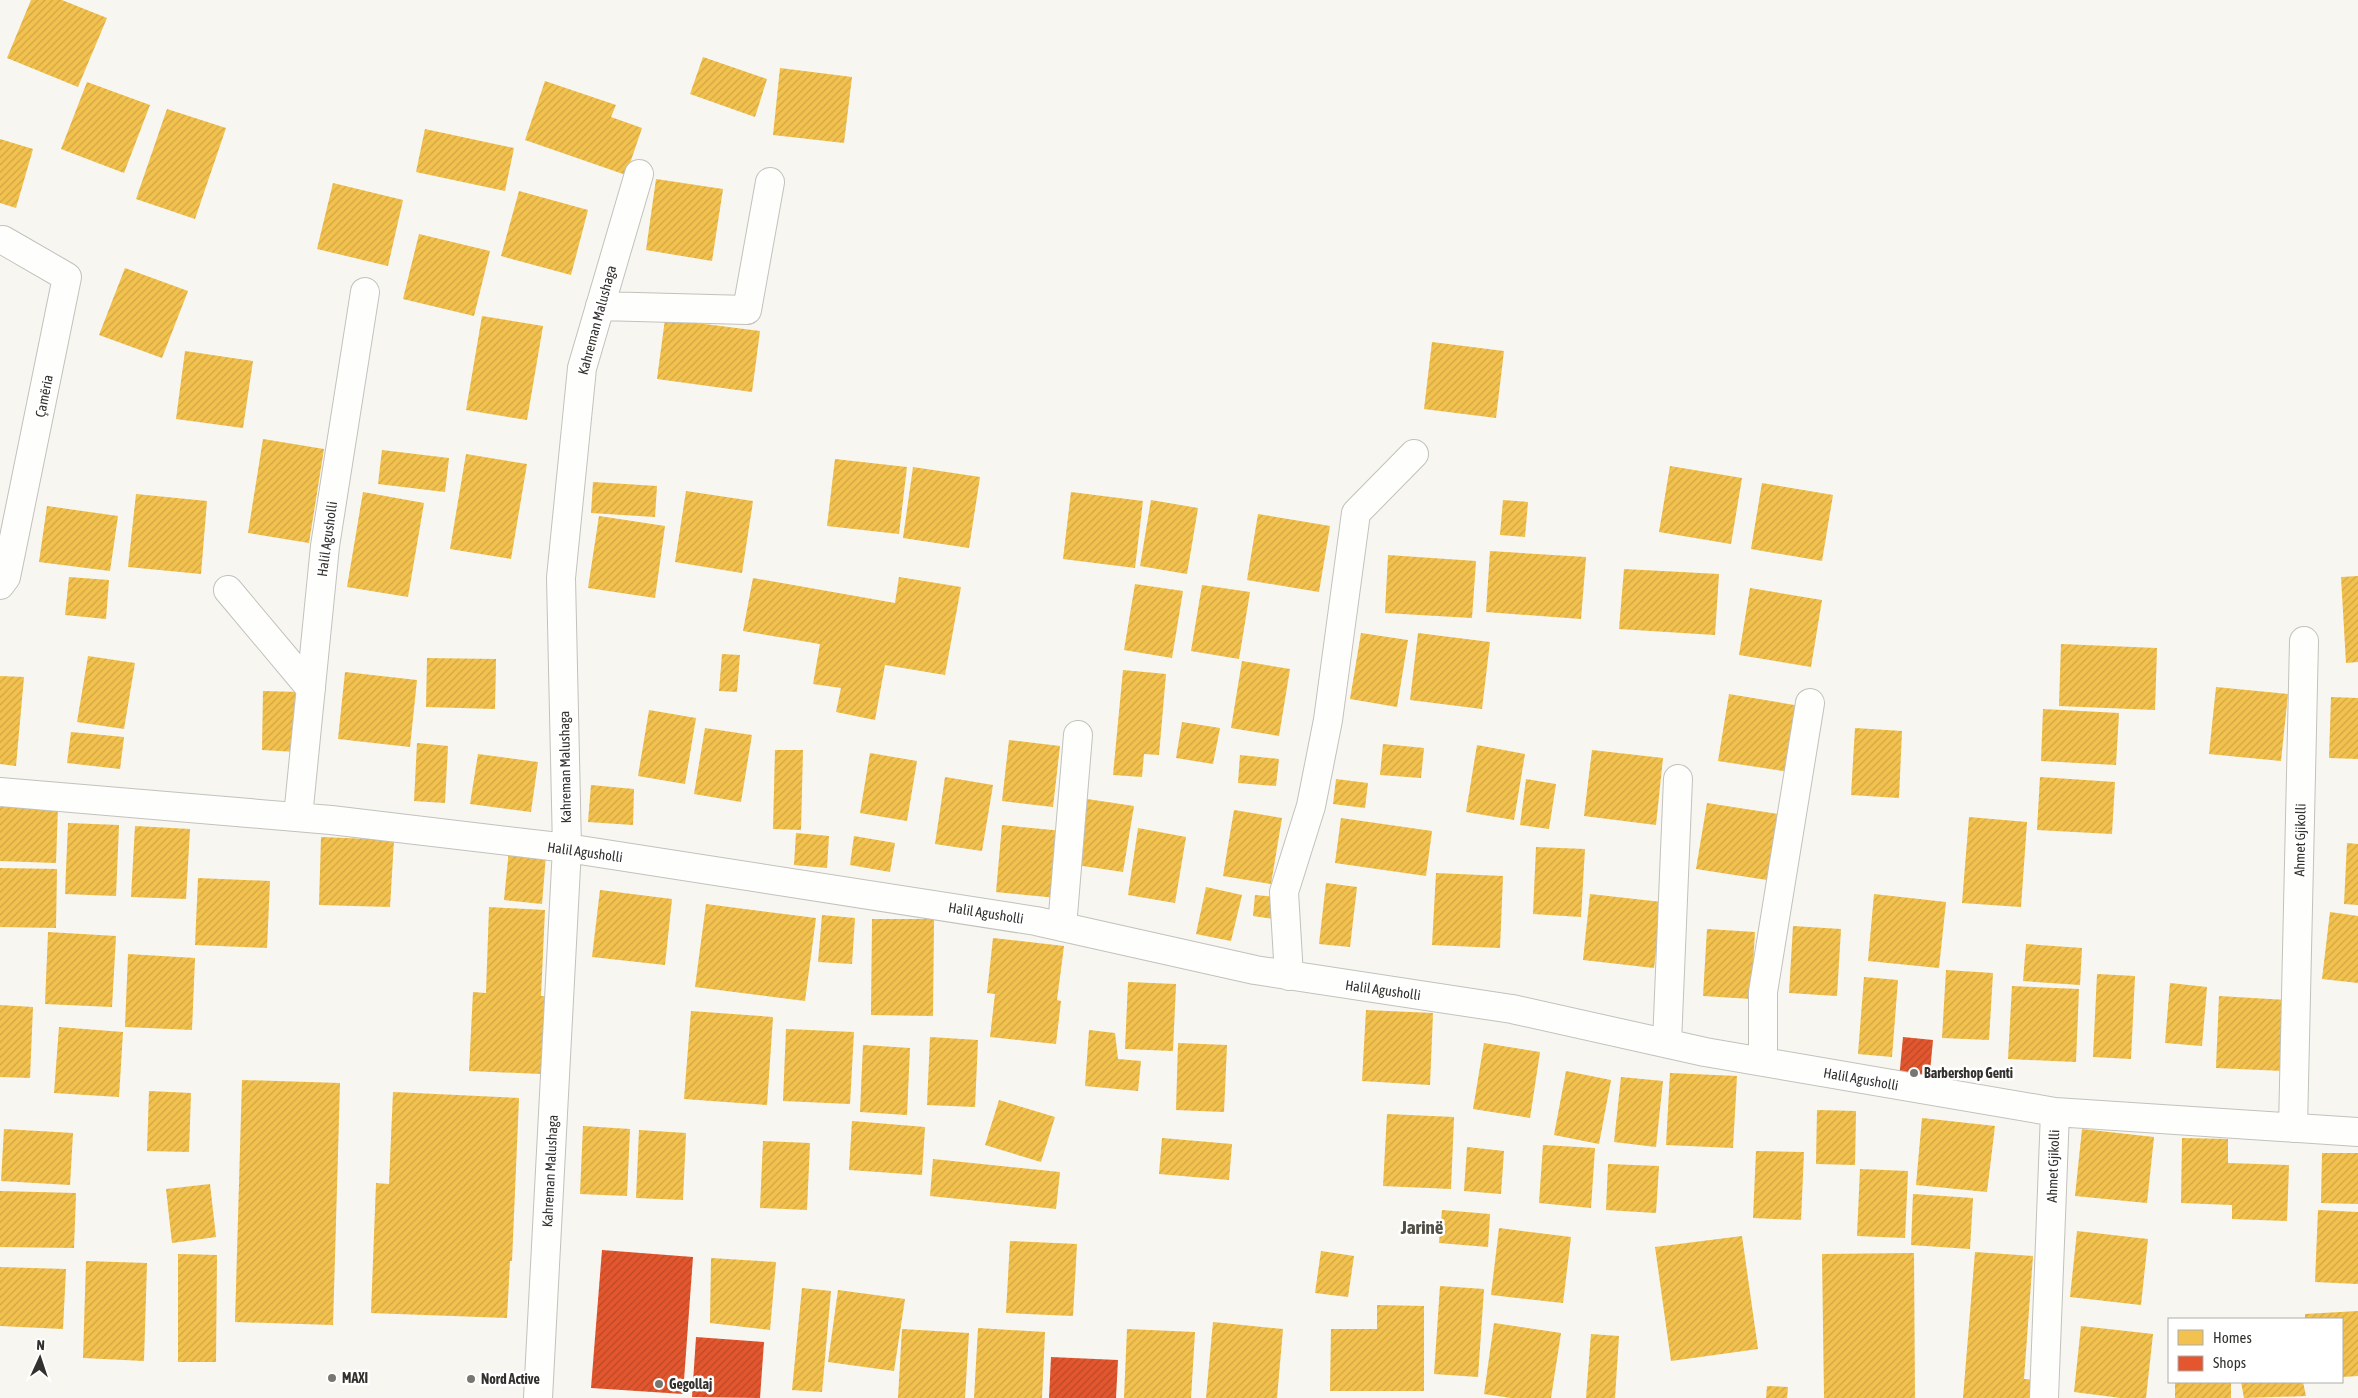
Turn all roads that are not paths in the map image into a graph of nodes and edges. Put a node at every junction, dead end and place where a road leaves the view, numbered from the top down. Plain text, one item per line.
1 (639, 174) dead end
2 (770, 182) dead end
3 (3, 240) dead end
4 (365, 292) dead end
5 (600, 306) junction
6 (1414, 454) dead end
7 (0, 585) edge
8 (228, 590) dead end
9 (2304, 641) dead end
10 (311, 689) junction
11 (1810, 703) dead end
12 (1078, 735) dead end
13 (1678, 779) dead end
14 (0, 792) edge
15 (298, 817) junction
16 (566, 848) junction
17 (1062, 927) junction
18 (1289, 976) junction
19 (1668, 1043) junction
20 (1763, 1062) junction
21 (2055, 1112) junction
22 (2293, 1128) junction
23 (2358, 1132) edge
24 (538, 1398) edge
25 (2044, 1398) edge

1 - 5 street, Kahreman Malushaga
2 - 5 street
3 - 7 street, Çamëria
4 - 10 street, Halil Agusholli
5 - 16 street, Kahreman Malushaga
6 - 18 street
8 - 10 street
9 - 22 street, Ahmet Gjikolli
10 - 15 street, Halil Agusholli
11 - 20 street
12 - 17 street
13 - 19 street
14 - 15 street, Halil Agusholli
15 - 16 street, Halil Agusholli
16 - 17 street, Halil Agusholli
16 - 24 street, Kahreman Malushaga
17 - 18 street, Halil Agusholli
18 - 19 street, Halil Agusholli
19 - 20 street, Halil Agusholli
20 - 21 street, Halil Agusholli
21 - 22 street, Ahmet Gjikolli
21 - 25 street, Ahmet Gjikolli
22 - 23 street, Ahmet Gjikolli

